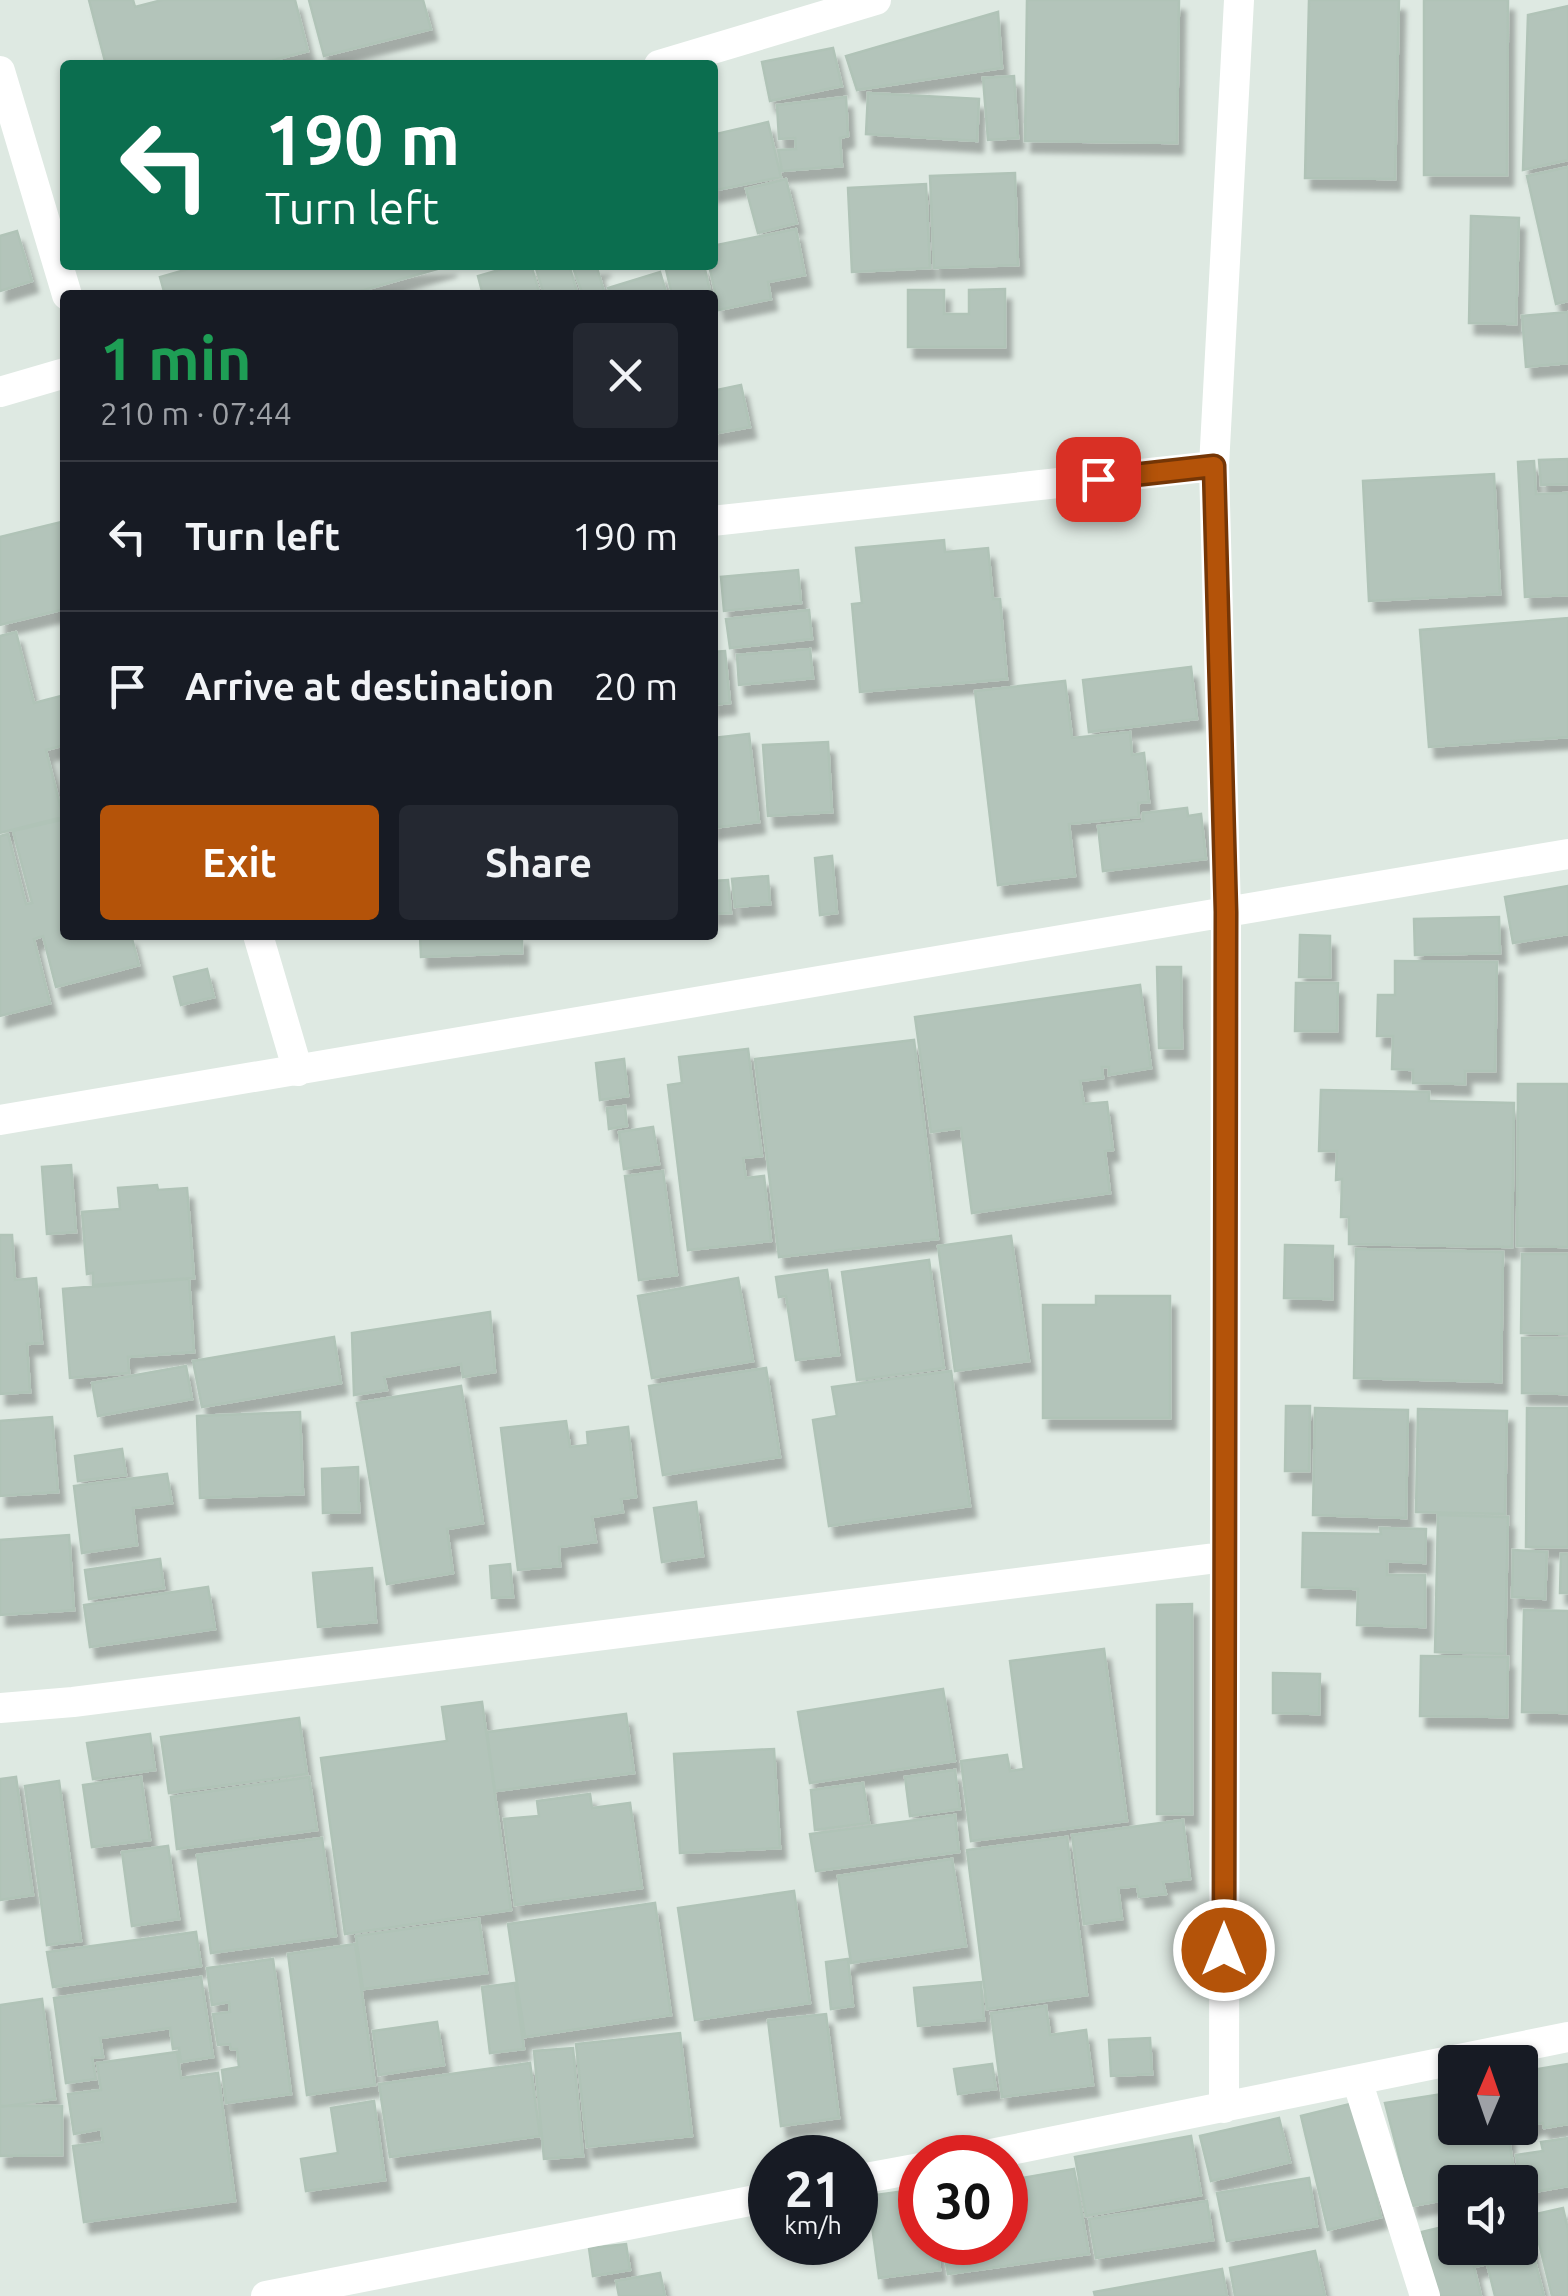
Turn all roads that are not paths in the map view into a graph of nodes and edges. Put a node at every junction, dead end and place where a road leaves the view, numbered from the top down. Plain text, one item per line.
1 (876, 0) edge
2 (1239, 0) edge
3 (676, 60) edge
4 (0, 71) edge
5 (59, 244) edge
6 (60, 374) edge
7 (0, 392) edge
8 (1214, 466) junction
9 (718, 520) edge
10 (1568, 854) edge
11 (1226, 912) junction
12 (259, 940) edge
13 (298, 1071) junction
14 (0, 1120) edge
15 (1224, 1556) junction
16 (0, 1708) edge
17 (1568, 2037) edge
18 (1357, 2080) junction
19 (1224, 2108) junction
20 (1028, 2147) edge
21 (748, 2202) edge
22 (364, 2286) edge
23 (266, 2296) edge
24 (1425, 2296) edge

1 - 3 street
2 - 8 street
4 - 5 street
6 - 7 street
8 - 9 street
8 - 11 street
10 - 11 street
11 - 13 street
11 - 15 street
12 - 13 street
13 - 14 street
15 - 16 street
15 - 19 street
17 - 18 street
18 - 19 street
18 - 24 street
19 - 20 street
21 - 22 street
22 - 23 street

